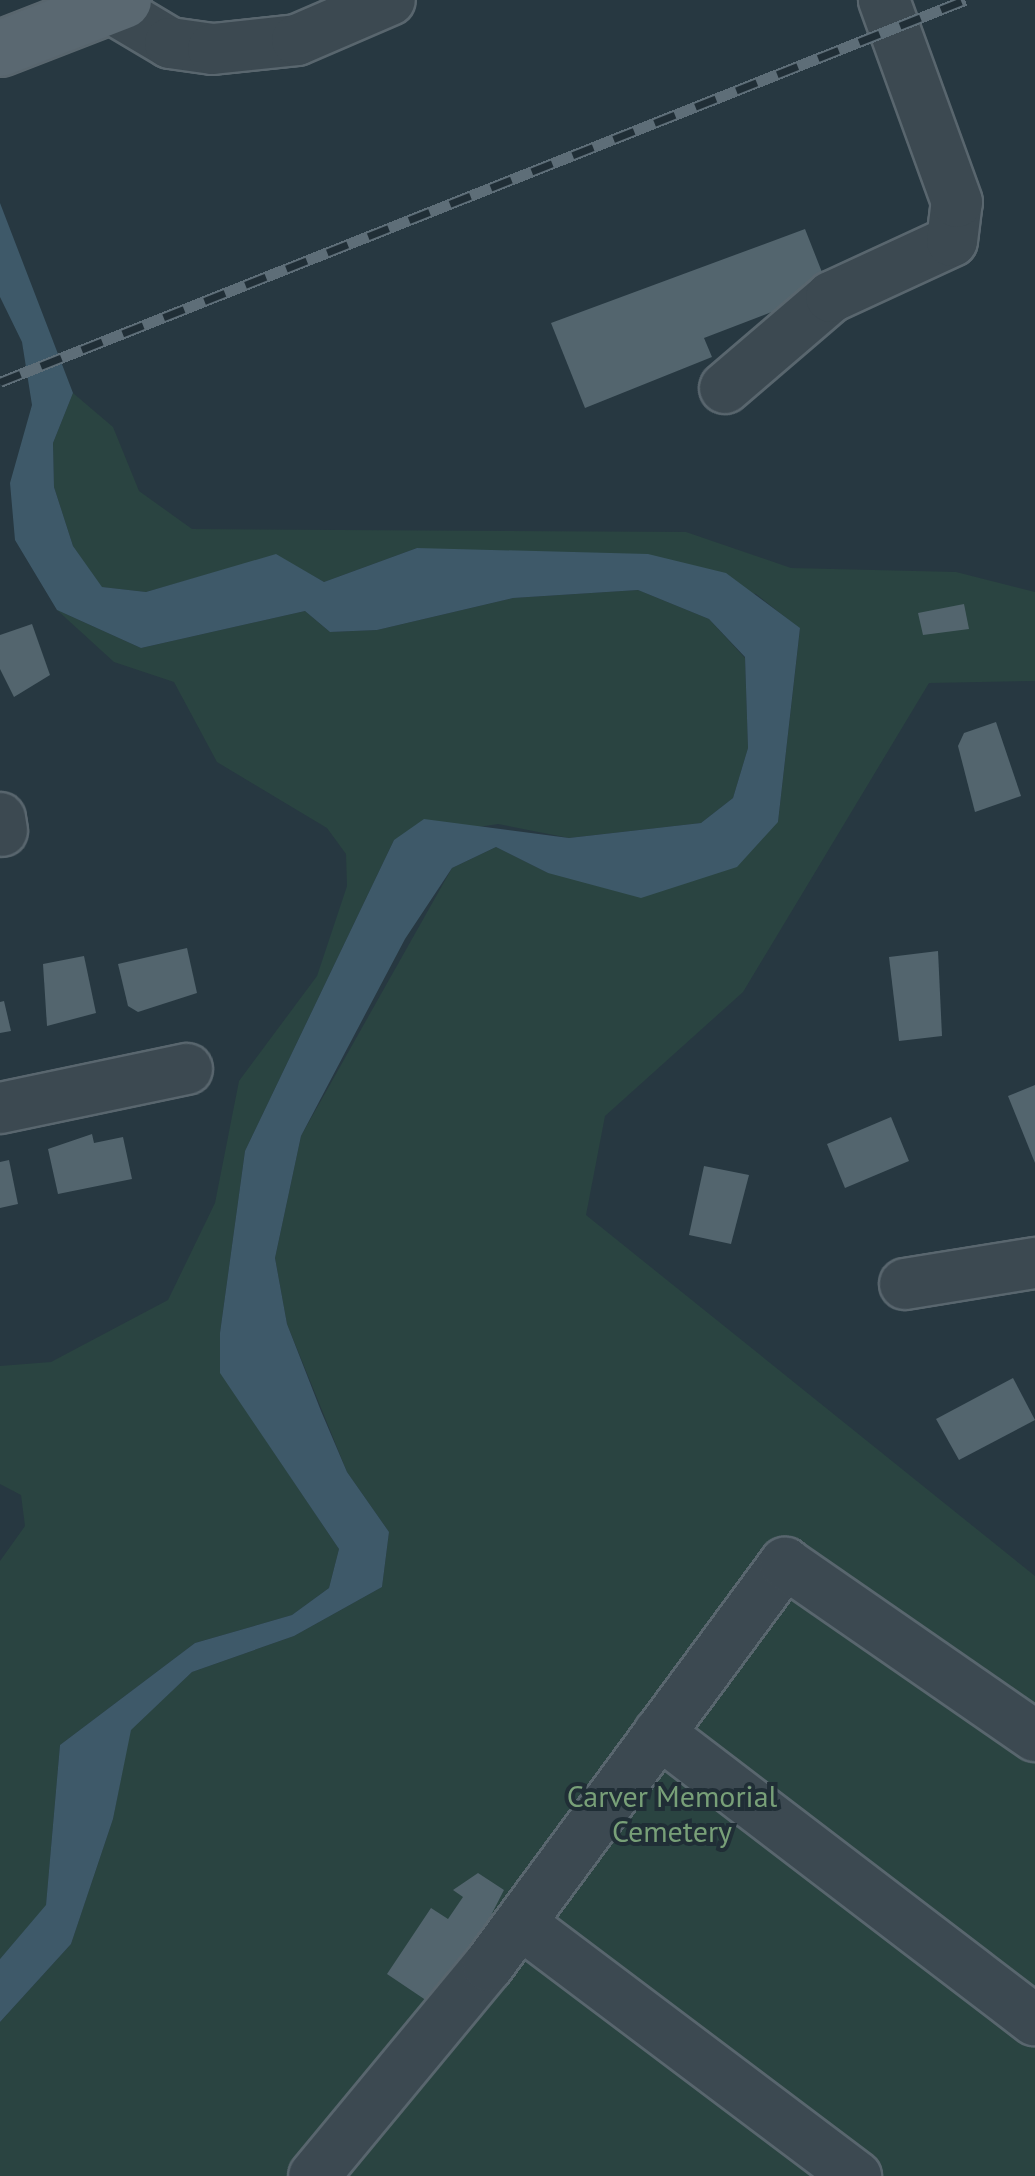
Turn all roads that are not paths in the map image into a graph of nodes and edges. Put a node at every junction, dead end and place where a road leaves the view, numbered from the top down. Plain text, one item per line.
1 (390, 0) edge
2 (884, 0) edge
3 (115, 3) edge
4 (0, 48) edge
5 (725, 388) dead end
6 (187, 1069) dead end
7 (0, 1108) edge
8 (1035, 1263) edge
9 (905, 1284) dead end
10 (659, 1733) junction
11 (1035, 1736) edge
12 (520, 1923) junction
13 (1035, 2020) edge
14 (326, 2172) edge
15 (856, 2176) edge

1 - 3 street
2 - 5 street
3 - 4 main road
6 - 7 street
8 - 9 street
10 - 11 street
10 - 12 street
10 - 13 street
12 - 14 street
12 - 15 street

